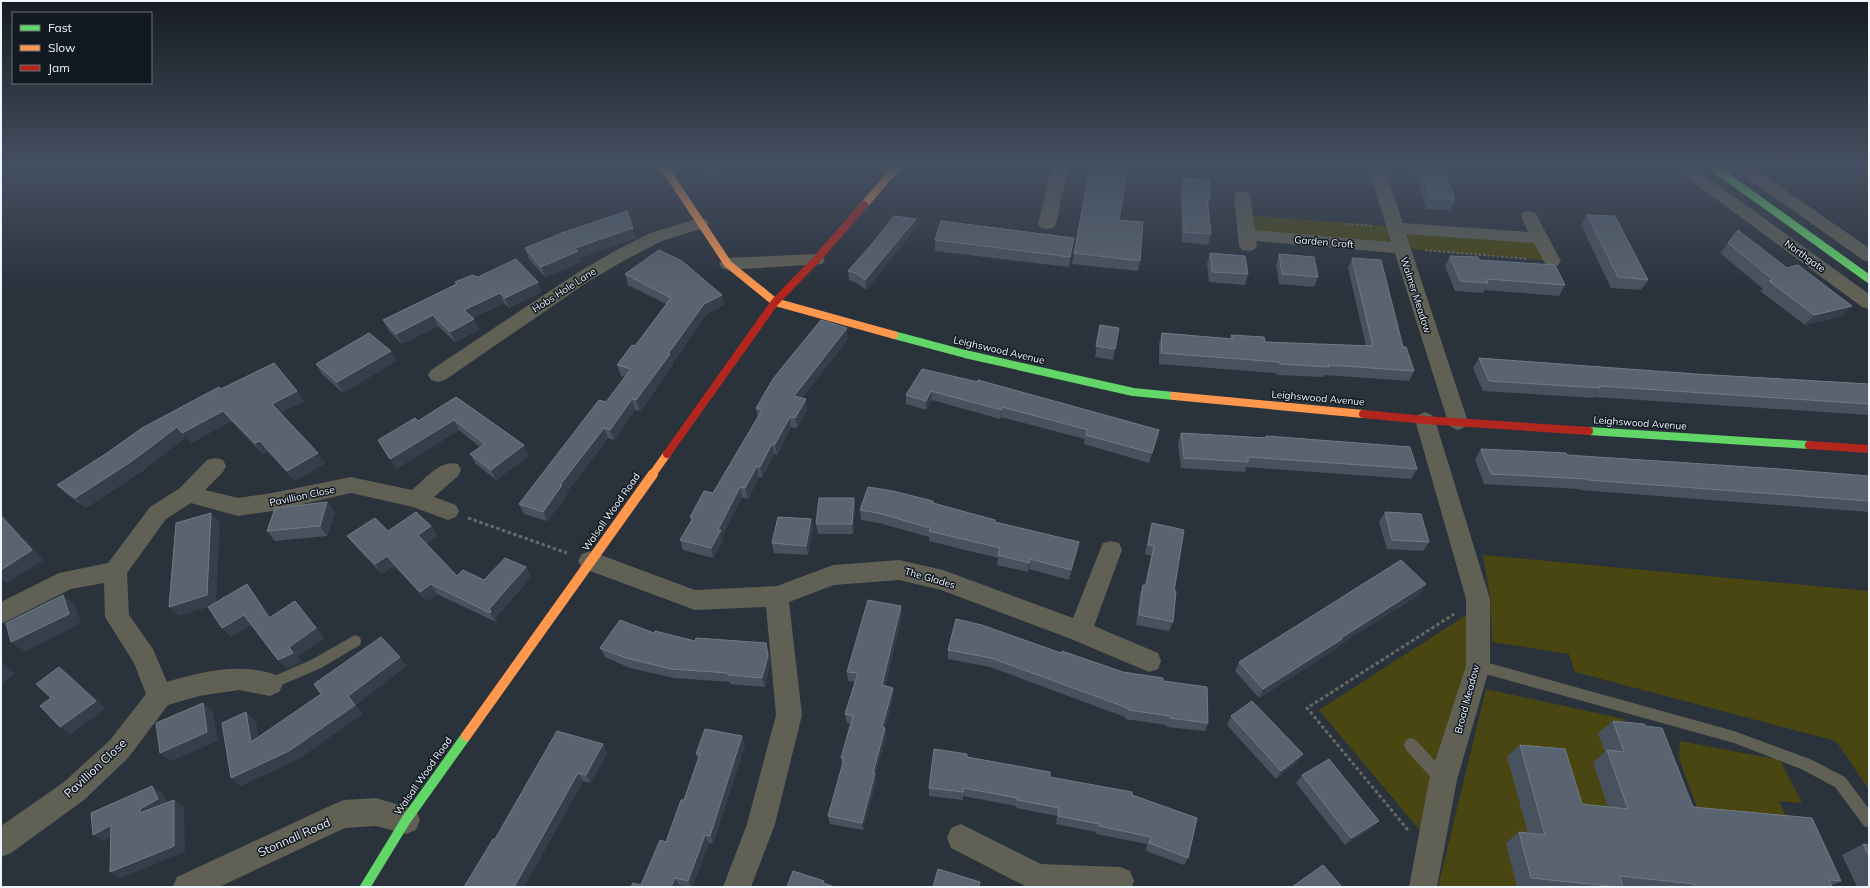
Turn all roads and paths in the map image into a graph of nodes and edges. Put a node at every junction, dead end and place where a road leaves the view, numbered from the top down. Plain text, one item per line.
1 (691, 208) edge
2 (861, 208) edge
3 (1051, 208) edge
4 (1243, 208) edge
5 (1389, 208) edge
6 (1740, 208) edge
7 (1771, 208) edge
8 (1801, 208) edge
9 (1529, 216) dead end
10 (700, 223) junction
11 (1047, 224) dead end
12 (1395, 228) junction
13 (1541, 238) junction
14 (1401, 248) junction
15 (1869, 256) edge
16 (816, 260) junction
17 (1552, 260) joint
18 (728, 264) junction
19 (1869, 279) edge
20 (775, 302) junction
21 (1869, 303) edge
22 (438, 375) dead end
23 (1425, 420) junction
24 (1458, 422) junction
25 (1869, 449) edge
26 (215, 466) dead end
27 (450, 470) dead end
28 (188, 494) junction
29 (416, 499) junction
30 (448, 511) joint
31 (1112, 550) dead end
32 (590, 561) junction
33 (115, 571) junction
34 (777, 596) junction
35 (1478, 598) junction
36 (1, 614) edge
37 (1080, 631) junction
38 (355, 640) dead end
39 (1149, 661) dead end
40 (1478, 666) junction
41 (270, 684) joint
42 (160, 696) junction
43 (1411, 745) dead end
44 (1444, 780) junction
45 (406, 820) junction
46 (1869, 821) edge
47 (961, 838) dead end
48 (1, 843) edge
49 (1430, 856) junction
50 (1120, 881) dead end
51 (1038, 883) edge
52 (187, 887) edge
53 (365, 887) edge
54 (737, 887) edge
55 (1423, 887) edge

1 - 10 street
2 - 16 street, Walsall Wood Road
3 - 11 street
4 - 14 street, Garden Croft
5 - 12 street, Walmer Meadow
6 - 21 street, Northgate
7 - 19 street, Northgate
8 - 15 street
9 - 13 street
10 - 18 street
10 - 22 street, Hobs Hole Lane
12 - 13 street
12 - 14 street, Walmer Meadow
13 - 17 street
14 - 17 path
14 - 24 street, Walmer Meadow
16 - 18 street
16 - 20 street, Walsall Wood Road
18 - 20 street
20 - 23 street, Leighswood Avenue
20 - 32 street, Walsall Wood Road
23 - 24 street, Leighswood Avenue
23 - 35 street, Broad Meadow
24 - 25 street, Leighswood Avenue
26 - 28 street
27 - 29 street
28 - 29 street, Pavillion Close
28 - 33 street
29 - 30 street, Pavillion Close
30 - 32 path
31 - 37 street
32 - 34 street, The Glades
32 - 45 street, Walsall Wood Road
33 - 36 street
33 - 42 street
34 - 37 street, The Glades
34 - 54 street
35 - 40 street, Broad Meadow
35 - 49 path
37 - 39 street, The Glades
38 - 41 lane
40 - 44 street, Broad Meadow
40 - 46 lane
41 - 42 street
42 - 48 street, Pavillion Close
43 - 44 lane
44 - 49 street, Broad Meadow
45 - 52 street, Stonnall Road
45 - 53 street, Walsall Wood Road
47 - 51 street
49 - 55 street, Broad Meadow
50 - 51 street

